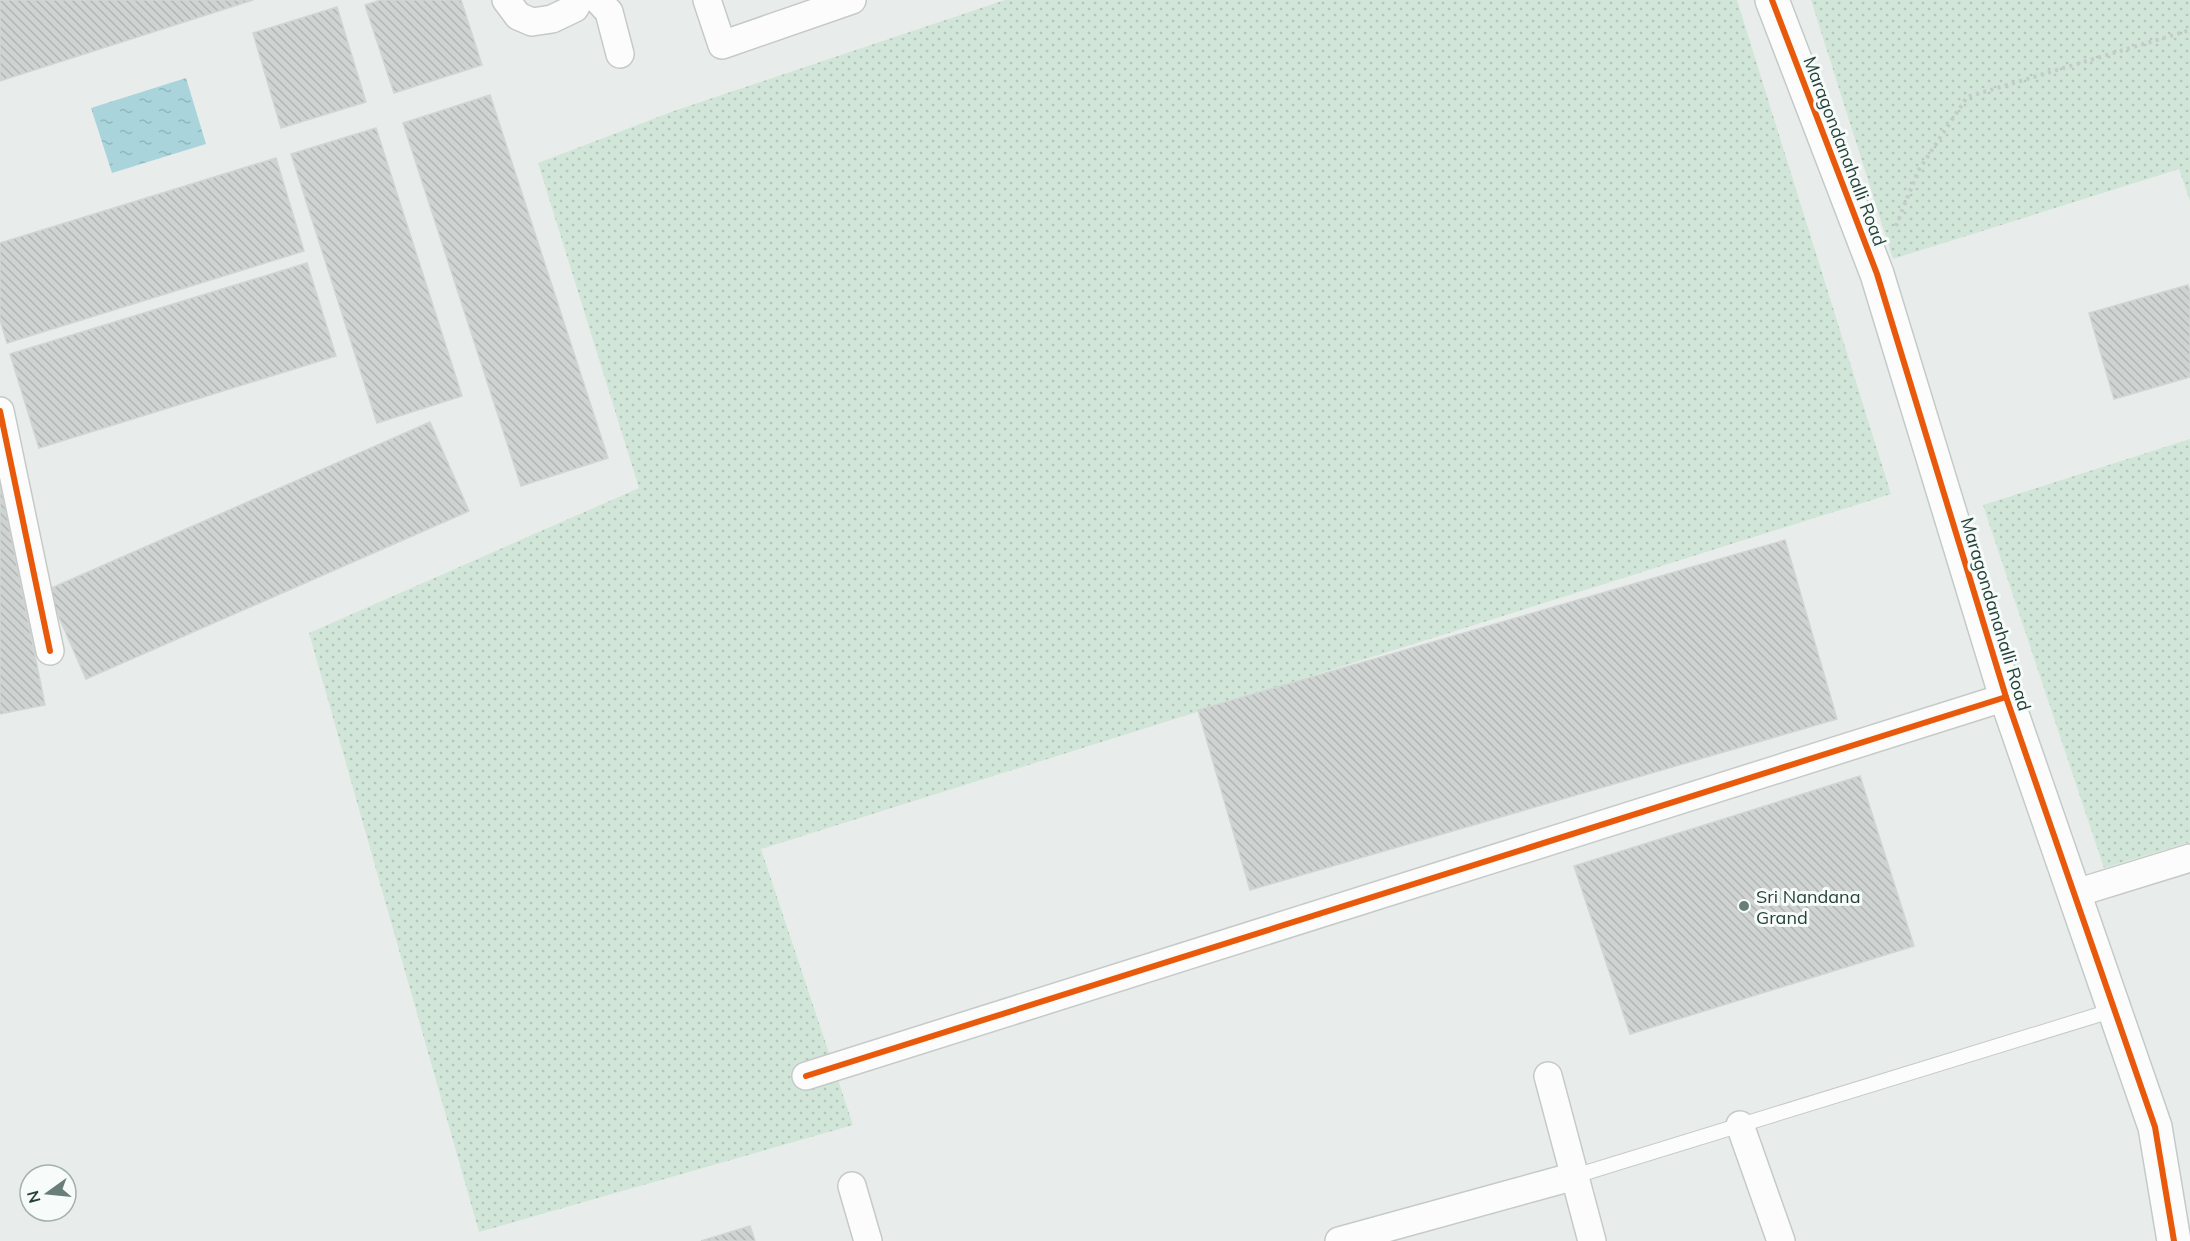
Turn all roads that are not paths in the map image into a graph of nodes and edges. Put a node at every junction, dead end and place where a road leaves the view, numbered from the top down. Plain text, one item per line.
1 (506, 0) edge
2 (579, 0) edge
3 (598, 0) edge
4 (708, 0) edge
5 (852, 0) edge
6 (1772, 0) edge
7 (620, 54) dead end
8 (0, 411) edge
9 (50, 651) dead end
10 (2006, 697) junction
11 (2190, 858) edge
12 (2073, 894) junction
13 (2114, 1010) junction
14 (806, 1076) dead end
15 (1548, 1076) dead end
16 (1740, 1125) junction
17 (1575, 1176) junction
18 (852, 1186) dead end
19 (868, 1241) edge
20 (1339, 1241) edge
21 (1592, 1241) edge
22 (1781, 1241) edge
23 (2174, 1241) edge

1 - 2 street
3 - 7 street
4 - 5 street
6 - 10 street, Maragondanahalli Road
8 - 9 street
10 - 12 street, Maragondanahalli Road
10 - 14 street
11 - 12 street
12 - 13 street, Maragondanahalli Road
13 - 16 lane
13 - 23 street, Maragondanahalli Road
15 - 17 street
16 - 17 lane
16 - 22 street
17 - 20 street
17 - 21 street
18 - 19 street

